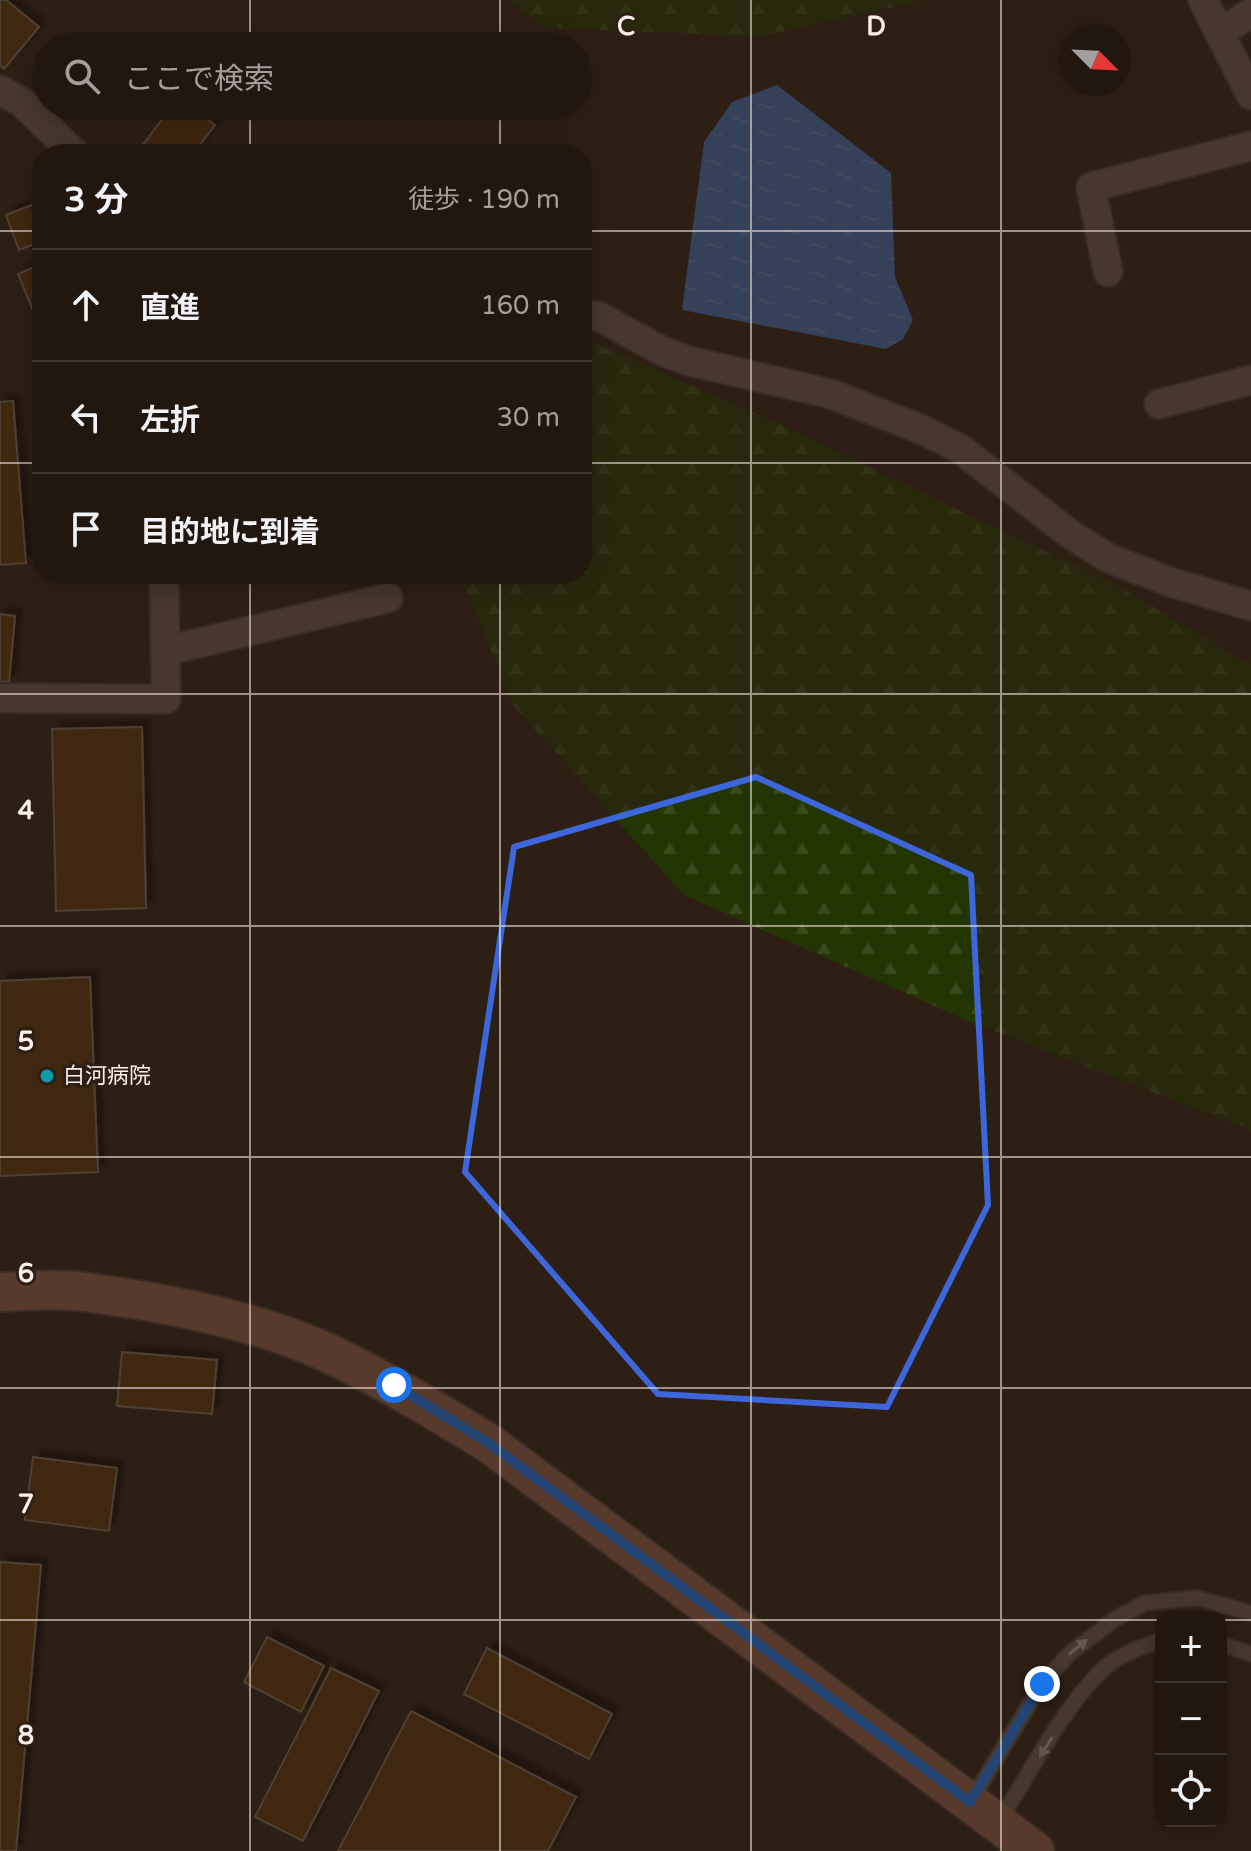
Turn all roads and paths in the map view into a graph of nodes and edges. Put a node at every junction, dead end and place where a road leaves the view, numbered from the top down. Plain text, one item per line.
1 (1203, 0) edge
2 (1251, 13) edge
3 (1221, 32) junction
4 (0, 90) edge
5 (1251, 95) edge
6 (32, 112) edge
7 (40, 120) edge
8 (65, 144) edge
9 (1251, 146) edge
10 (1108, 272) dead end
11 (592, 316) edge
12 (1251, 380) edge
13 (1159, 404) dead end
14 (164, 584) edge
15 (388, 598) dead end
16 (1251, 606) edge
17 (165, 651) junction
18 (0, 698) edge
19 (0, 1292) edge
20 (1251, 1613) edge
21 (1155, 1642) edge
22 (1227, 1646) edge
23 (1251, 1654) edge
24 (984, 1812) junction
25 (1035, 1851) edge

1 - 3 street
2 - 3 street
3 - 5 street
4 - 6 street
7 - 8 street
9 - 10 street
11 - 16 street
12 - 13 street
14 - 17 street
15 - 17 street
17 - 18 street
19 - 24 street
24 -> 20 lane
21 -> 24 lane
22 - 23 lane
24 - 25 street

